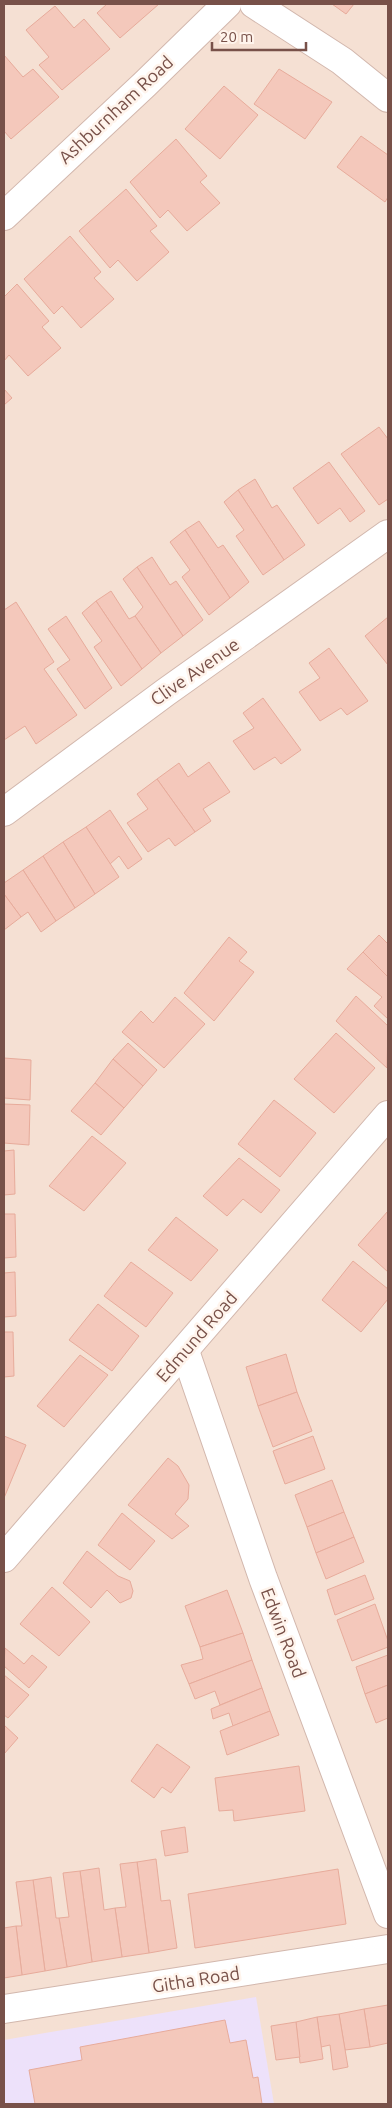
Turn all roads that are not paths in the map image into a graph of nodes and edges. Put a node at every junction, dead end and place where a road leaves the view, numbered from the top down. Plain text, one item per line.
1 (227, 4) edge
2 (254, 4) edge
3 (388, 98) edge
4 (4, 216) edge
5 (388, 534) edge
6 (4, 812) edge
7 (388, 1115) edge
8 (185, 1350) junction
9 (4, 1558) edge
10 (388, 1914) edge
11 (388, 1949) edge
12 (4, 2009) edge

1 - 4 street, Ashburnham Road
2 - 3 street
5 - 6 street, Clive Avenue
7 - 8 street, Edmund Road
8 - 9 street, Edmund Road
8 - 10 street, Edwin Road
11 - 12 street, Githa Road

